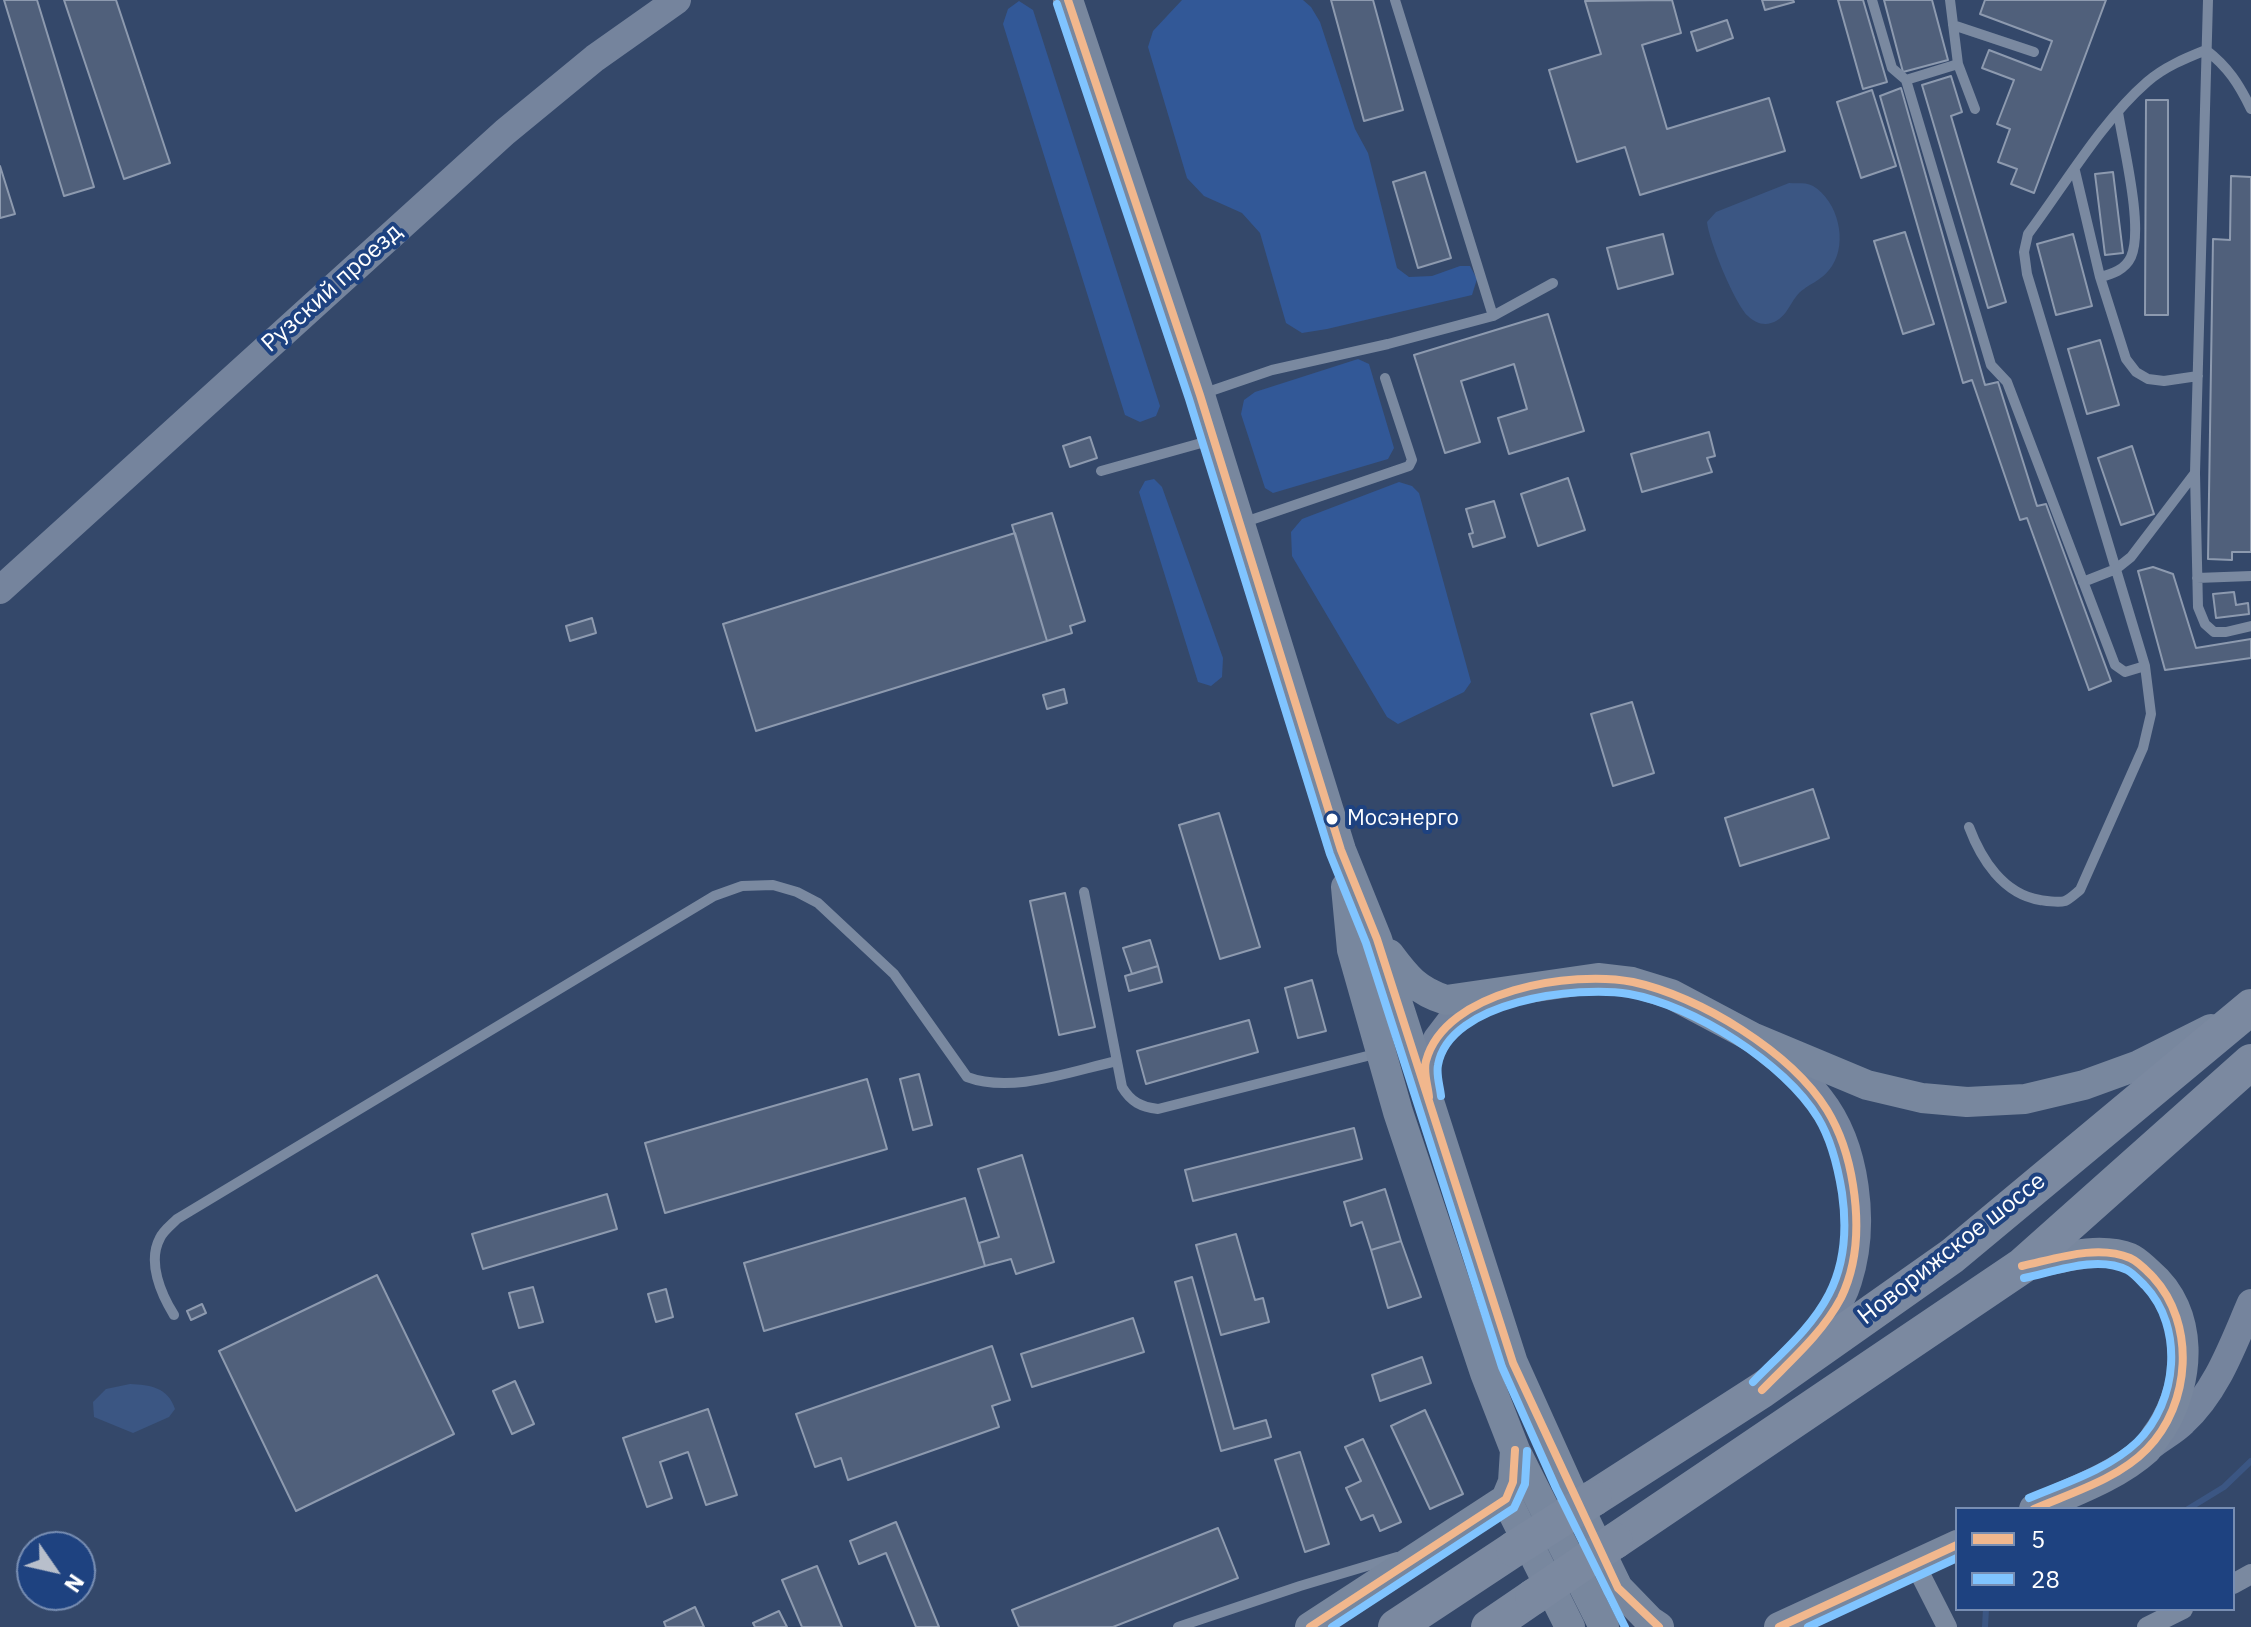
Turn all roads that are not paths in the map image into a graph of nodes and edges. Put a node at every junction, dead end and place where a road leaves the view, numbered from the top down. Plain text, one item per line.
1 (677, 0) edge
2 (1068, 0) edge
3 (1395, 0) edge
4 (1872, 0) edge
5 (1950, 0) edge
6 (2208, 0) edge
7 (1953, 25) junction
8 (2206, 50) junction
9 (2034, 52) dead end
10 (1958, 64) junction
11 (1906, 80) junction
12 (1975, 109) dead end
13 (2251, 109) edge
14 (2118, 112) junction
15 (2075, 171) junction
16 (2100, 277) junction
17 (1553, 283) dead end
18 (1493, 316) junction
19 (2198, 376) junction
20 (1385, 378) dead end
21 (1200, 395) junction
22 (1214, 439) junction
23 (1101, 471) dead end
24 (2195, 473) junction
25 (1240, 524) junction
26 (2116, 569) junction
27 (2251, 576) edge
28 (2197, 578) junction
29 (2083, 582) junction
30 (0, 590) edge
31 (2251, 626) edge
32 (2145, 666) junction
33 (1969, 827) dead end
34 (1341, 850) junction
35 (1084, 892) dead end
36 (1377, 939) junction
37 (1507, 992) junction
38 (2248, 1010) edge
39 (1752, 1037) junction
40 (1381, 1052) junction
41 (1117, 1061) junction
42 (2251, 1062) edge
43 (1429, 1097) junction
44 (2022, 1266) junction
45 (2251, 1303) edge
46 (174, 1315) dead end
47 (1762, 1390) junction
48 (2148, 1448) junction
49 (1515, 1450) junction
50 (1506, 1499) junction
51 (2038, 1507) edge
52 (1955, 1546) edge
53 (1915, 1564) junction
54 (1340, 1588) junction
55 (1618, 1588) junction
56 (2179, 1611) edge
57 (1492, 1625) edge
58 (1178, 1627) edge
59 (1310, 1627) edge
60 (1396, 1627) edge
61 (1570, 1627) edge
62 (1604, 1627) edge
63 (1638, 1627) edge
64 (1659, 1627) edge
65 (1779, 1627) edge
66 (1947, 1627) edge
67 (2147, 1627) edge

1 - 30 street, Рузский проезд
2 - 21 main road
3 - 18 lane
4 - 11 lane
5 - 7 lane
6 - 8 lane
7 - 9 lane
7 - 10 lane
8 - 13 lane
8 - 14 lane
8 - 19 lane
10 - 11 lane
10 - 12 lane
11 - 29 lane
14 - 15 lane
14 - 16 lane
15 - 16 lane
15 - 26 lane
16 - 19 lane
17 - 18 lane
18 - 21 lane
19 - 24 lane
20 - 25 lane
21 - 22 main road
22 - 23 lane
22 - 25 main road
24 - 26 lane
24 - 28 lane
25 - 34 main road
26 - 29 lane
26 - 32 lane
27 - 28 lane
28 - 31 lane
29 - 32 lane
32 - 33 lane
34 - 36 main road
34 - 40 main road
35 - 41 lane
36 - 37 main road
36 - 43 main road
37 - 39 main road
37 - 43 street
38 - 39 main road
38 - 47 highway, Новорижское шоссе
39 - 47 street
40 - 41 lane
40 - 49 main road
41 - 46 lane
42 - 44 highway, Новорижское шоссе
43 - 55 main road
44 - 48 main road
44 - 57 highway, Новорижское шоссе, bridge
45 - 48 street
47 - 60 highway, Новорижское шоссе, bridge
48 - 51 main road
49 - 50 main road
49 - 62 main road
50 - 54 main road
50 - 61 main road
52 - 53 main road
53 - 65 main road
53 - 66 street
54 - 58 lane
54 - 59 main road
55 - 63 street
55 - 64 main road
56 - 67 street

